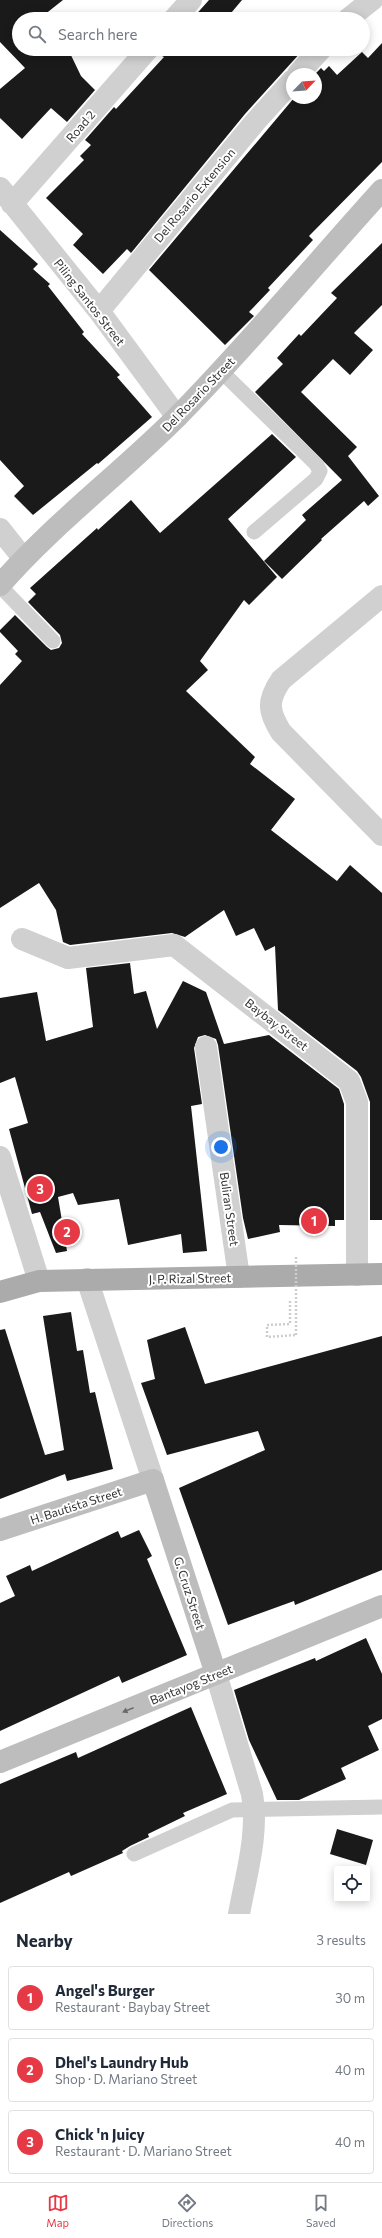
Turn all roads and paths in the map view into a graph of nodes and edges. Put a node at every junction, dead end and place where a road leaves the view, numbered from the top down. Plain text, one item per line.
1 (191, 0) edge
2 (372, 0) edge
3 (180, 12) edge
4 (357, 12) edge
5 (141, 56) edge
6 (315, 56) edge
7 (304, 68) edge
8 (286, 88) edge
9 (382, 190) edge
10 (6, 196) edge
11 (98, 311) junction
12 (220, 371) junction
13 (177, 417) junction
14 (0, 529) edge
15 (254, 532) dead end
16 (23, 558) junction
17 (0, 586) edge
18 (382, 596) edge
19 (53, 641) dead end
20 (382, 835) edge
21 (22, 939) dead end
22 (206, 1047) dead end
23 (0, 1157) edge
24 (296, 1257) dead end
25 (382, 1274) edge
26 (356, 1275) junction
27 (239, 1277) junction
28 (86, 1279) junction
29 (39, 1281) junction
30 (0, 1292) edge
31 (290, 1324) dead end
32 (153, 1480) junction
33 (0, 1530) edge
34 (382, 1606) edge
35 (216, 1674) junction
36 (0, 1762) edge
37 (382, 1807) edge
38 (255, 1810) junction
39 (134, 1854) dead end
40 (239, 1914) edge

1 - 3 street
2 - 4 street
5 - 10 street, Road 2
6 - 7 street
8 - 11 street, Del Rosario Extension
9 - 12 street, Del Rosario Street
10 - 11 street, Piling Santos Street
11 - 13 street, Piling Santos Street
12 - 13 street, Del Rosario Street
12 - 15 lane
13 - 16 street, Del Rosario Street
14 - 16 street
16 - 17 street, Del Rosario Street
17 - 19 lane
18 - 20 street
21 - 26 street, Baybay Street
22 - 27 street, Buliran Street
23 - 29 street
24 - 31 path, bridge
25 - 26 main road, J. P. Rizal Street
26 - 27 main road, J. P. Rizal Street
27 - 28 main road, J. P. Rizal Street
28 - 29 main road, J. P. Rizal Street
28 - 32 street, G. Cruz Street
29 - 30 main road, J. P. Rizal Street
32 - 33 street, H. Bautista Street
32 - 35 street, G. Cruz Street
34 - 35 street, Bantayog Street
35 -> 36 street, Bantayog Street
35 - 38 street, G. Cruz Street
37 - 38 lane
38 - 39 lane
38 - 40 street, G. Cruz Street

